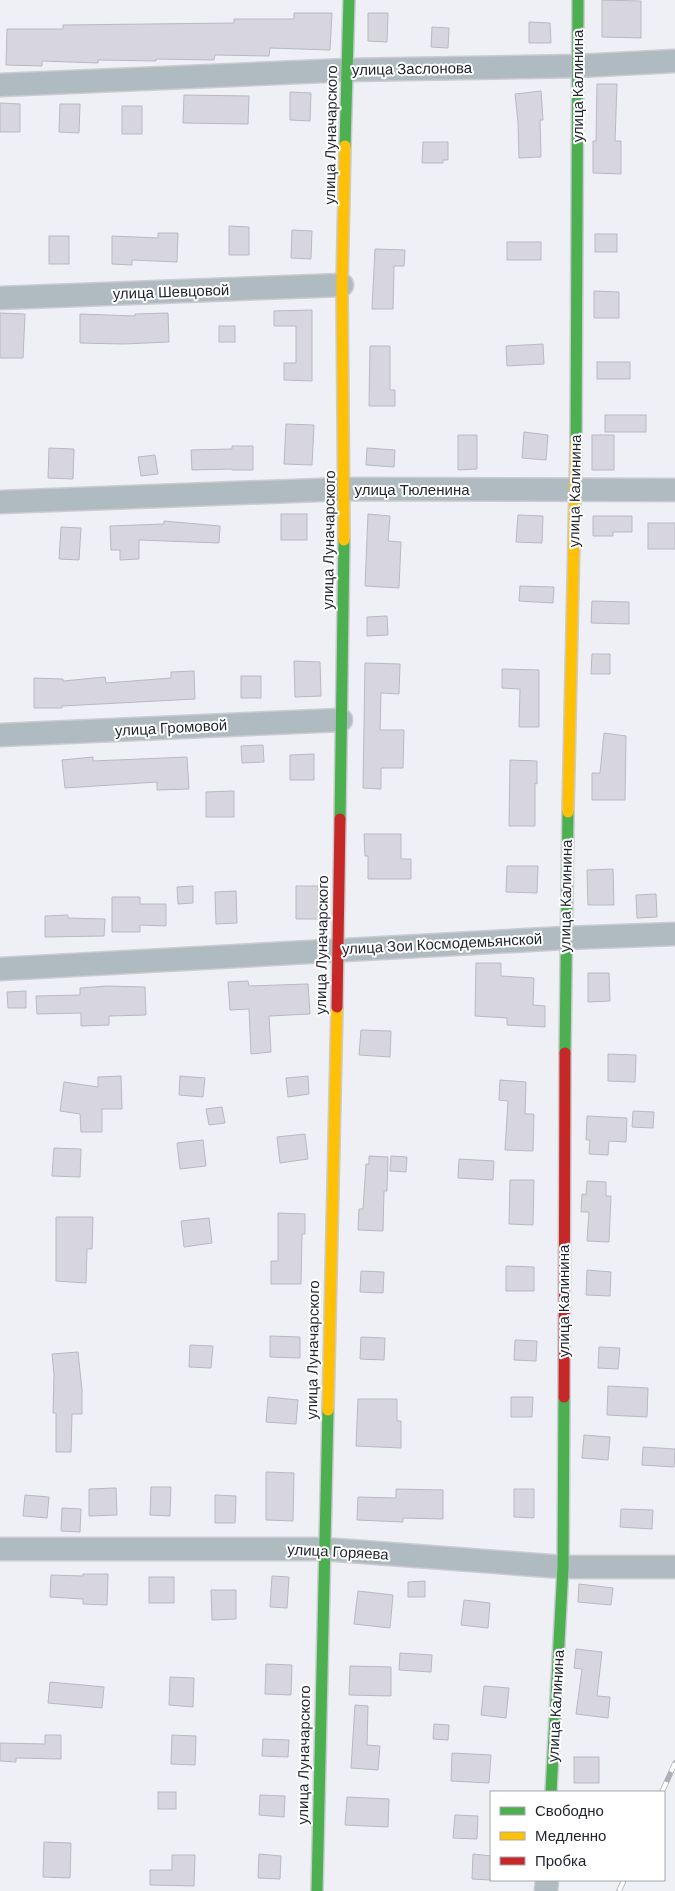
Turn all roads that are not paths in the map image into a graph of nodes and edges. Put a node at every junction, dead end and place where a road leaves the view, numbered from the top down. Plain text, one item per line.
1 (349, 0) edge
2 (578, 0) edge
3 (675, 61) edge
4 (578, 66) junction
5 (348, 70) junction
6 (0, 85) edge
7 (342, 285) junction
8 (0, 298) edge
9 (345, 489) junction
10 (576, 490) junction
11 (675, 490) edge
12 (0, 502) edge
13 (341, 720) junction
14 (0, 735) edge
15 (675, 934) edge
16 (565, 938) junction
17 (338, 950) junction
18 (0, 969) edge
19 (323, 1549) junction
20 (0, 1550) edge
21 (675, 1566) edge
22 (563, 1568) junction
23 (551, 1791) edge
24 (317, 1891) edge

1 - 5 main road, улица Луначарского
2 - 4 main road, улица Калинина
3 - 4 street, улица Заслонова
4 - 5 street, улица Заслонова
4 - 10 main road, улица Калинина
5 - 6 street, улица Заслонова
5 - 7 main road, улица Луначарского
7 - 8 street, улица Шевцовой
7 - 9 main road, улица Луначарского
9 - 10 street, улица Тюленина
9 - 12 street, улица Тюленина
9 - 13 main road, улица Луначарского
10 - 11 street, улица Тюленина
10 - 16 main road, улица Калинина
13 - 14 street, улица Громовой
13 - 17 main road, улица Луначарского
15 - 16 street, улица Зои Космодемьянской
16 - 17 street, улица Зои Космодемьянской
16 - 22 main road, улица Калинина
17 - 18 street, улица Зои Космодемьянской
17 - 19 main road, улица Луначарского
19 - 20 street, улица Горяева
19 - 22 street, улица Горяева
19 - 24 main road, улица Луначарского
21 - 22 street, улица Горяева
22 - 23 main road, улица Калинина

